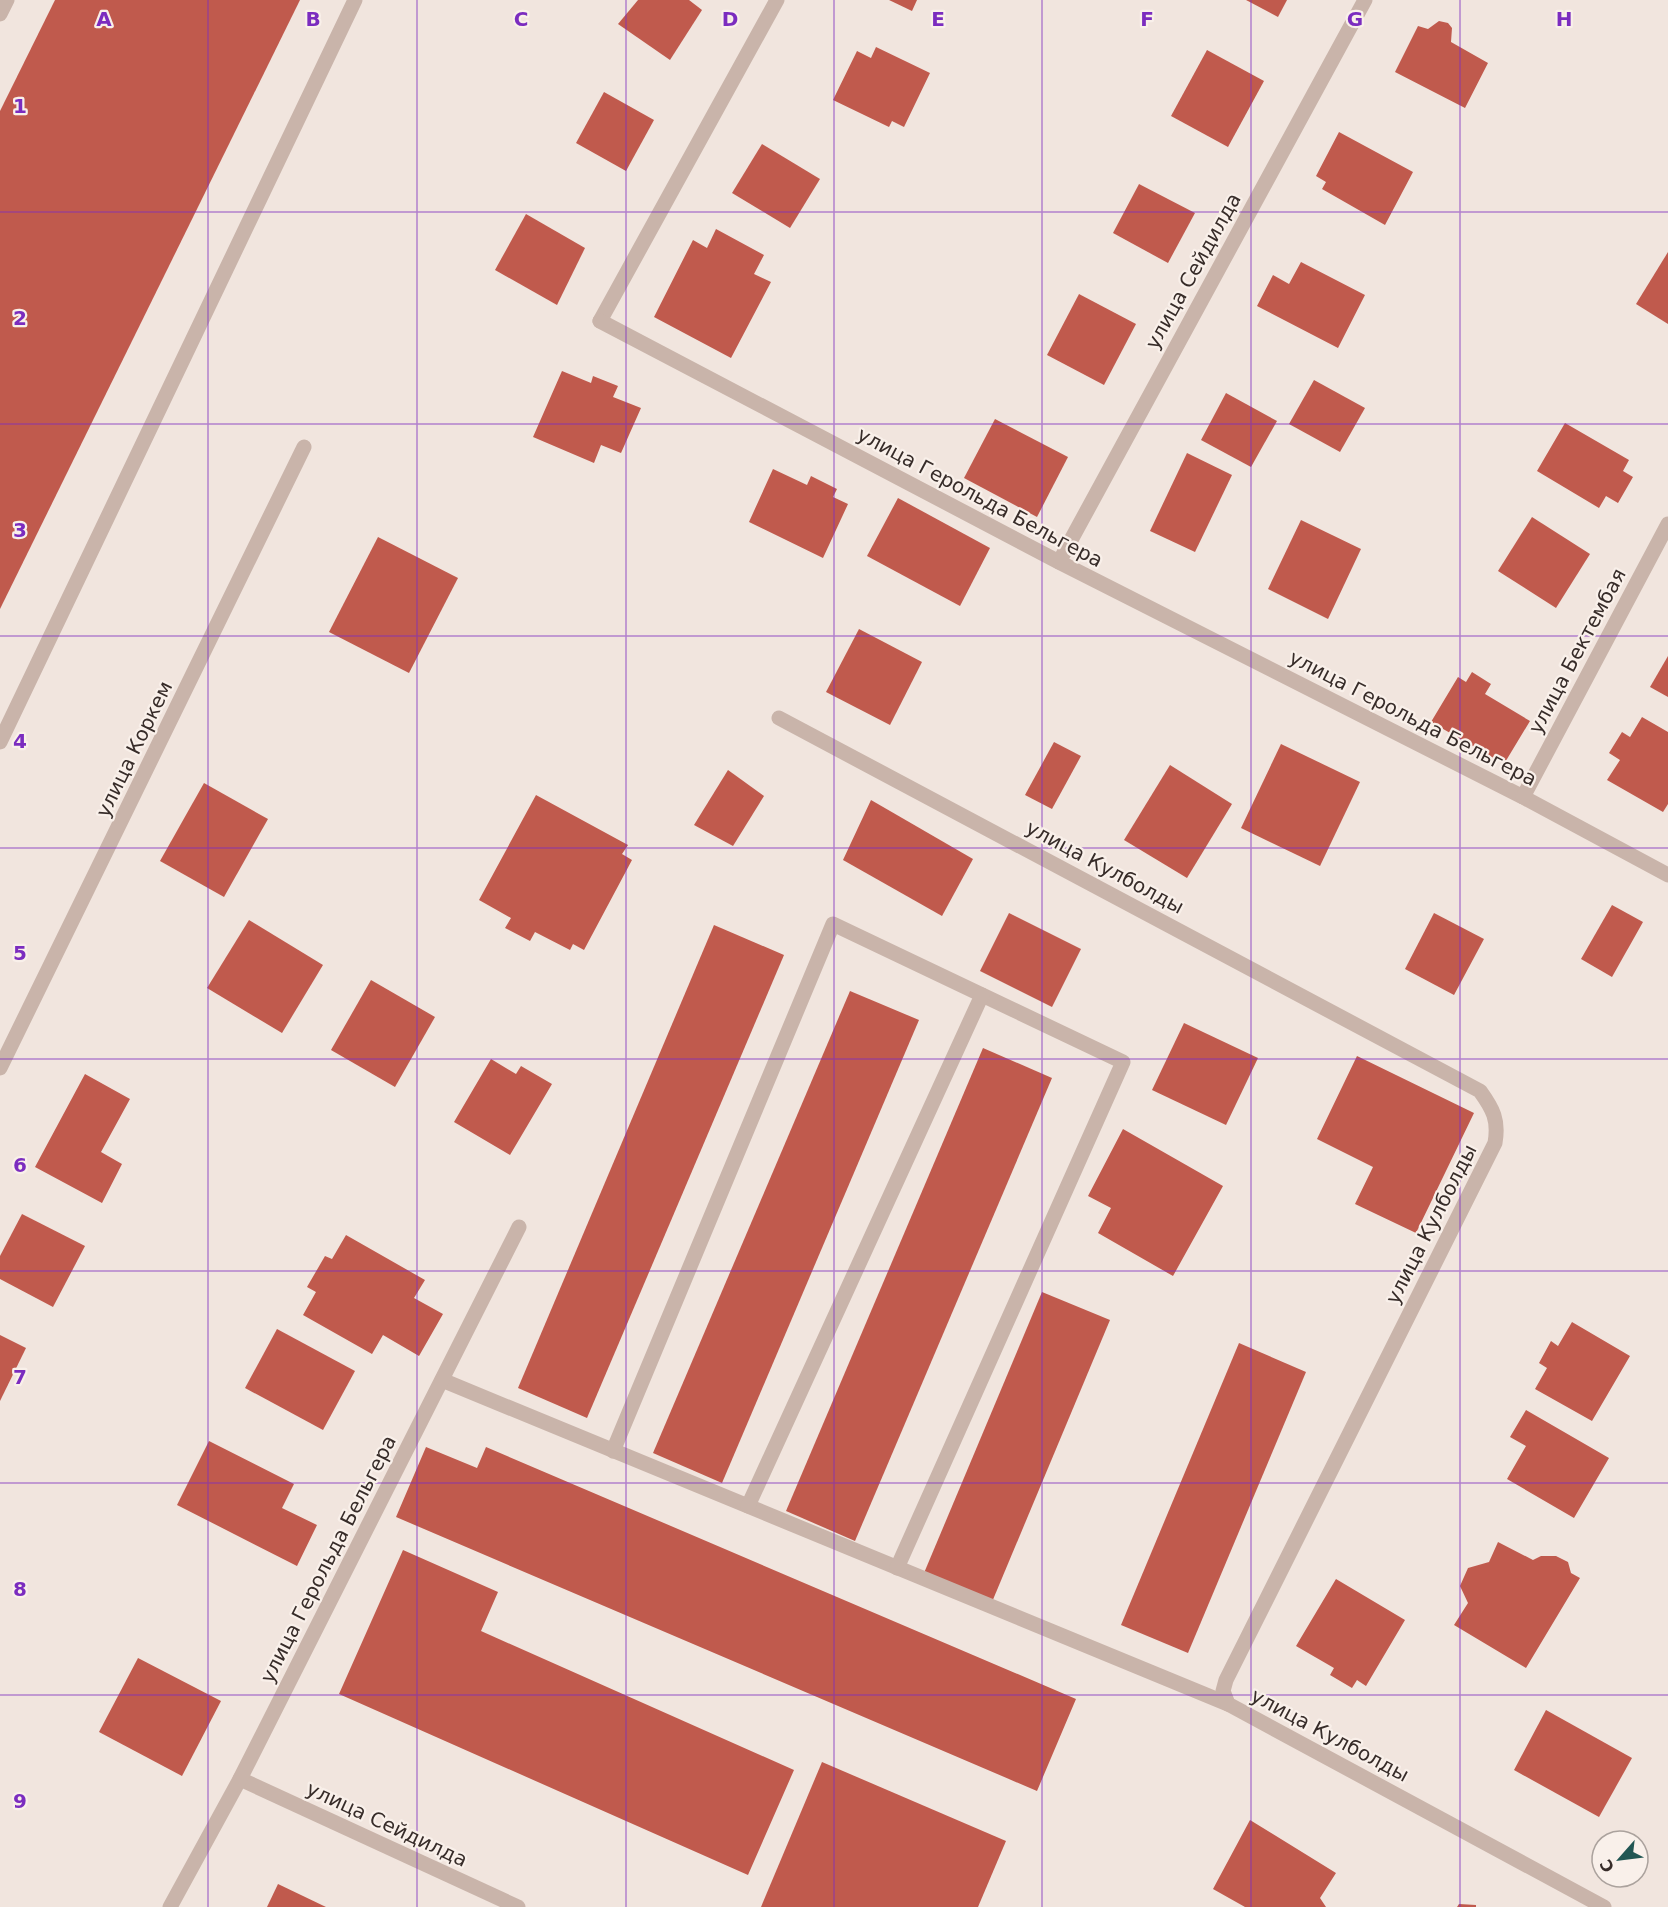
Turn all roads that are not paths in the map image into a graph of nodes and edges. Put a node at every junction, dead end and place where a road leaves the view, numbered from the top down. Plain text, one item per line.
1 (7, 0) edge
2 (355, 0) edge
3 (777, 0) edge
4 (1365, 0) edge
5 (0, 14) edge
6 (304, 447) dead end
7 (1668, 524) edge
8 (1059, 562) junction
9 (779, 718) dead end
10 (0, 742) edge
11 (1523, 797) junction
12 (1668, 875) edge
13 (982, 995) junction
14 (0, 1068) edge
15 (519, 1227) dead end
16 (442, 1380) junction
17 (613, 1451) junction
18 (747, 1506) junction
19 (897, 1568) junction
20 (1228, 1704) junction
21 (240, 1779) junction
22 (170, 1907) edge
23 (518, 1907) edge
24 (1604, 1907) edge

1 - 5 street
2 - 10 street
3 - 8 street, улица Герольда Бельгера
4 - 8 street, улица Сейдилда
6 - 14 street, улица Коркем
7 - 11 street, улица Бектембая
8 - 11 street, улица Герольда Бельгера
9 - 20 street, улица Кулболды
11 - 12 street, улица Герольда Бельгера
13 - 17 street
13 - 18 street
13 - 19 street
15 - 16 street, улица Герольда Бельгера
16 - 17 street
16 - 21 street, улица Герольда Бельгера
17 - 18 street
18 - 19 street
19 - 20 street
20 - 24 street, улица Кулболды
21 - 22 street, улица Герольда Бельгера
21 - 23 street, улица Сейдилда

